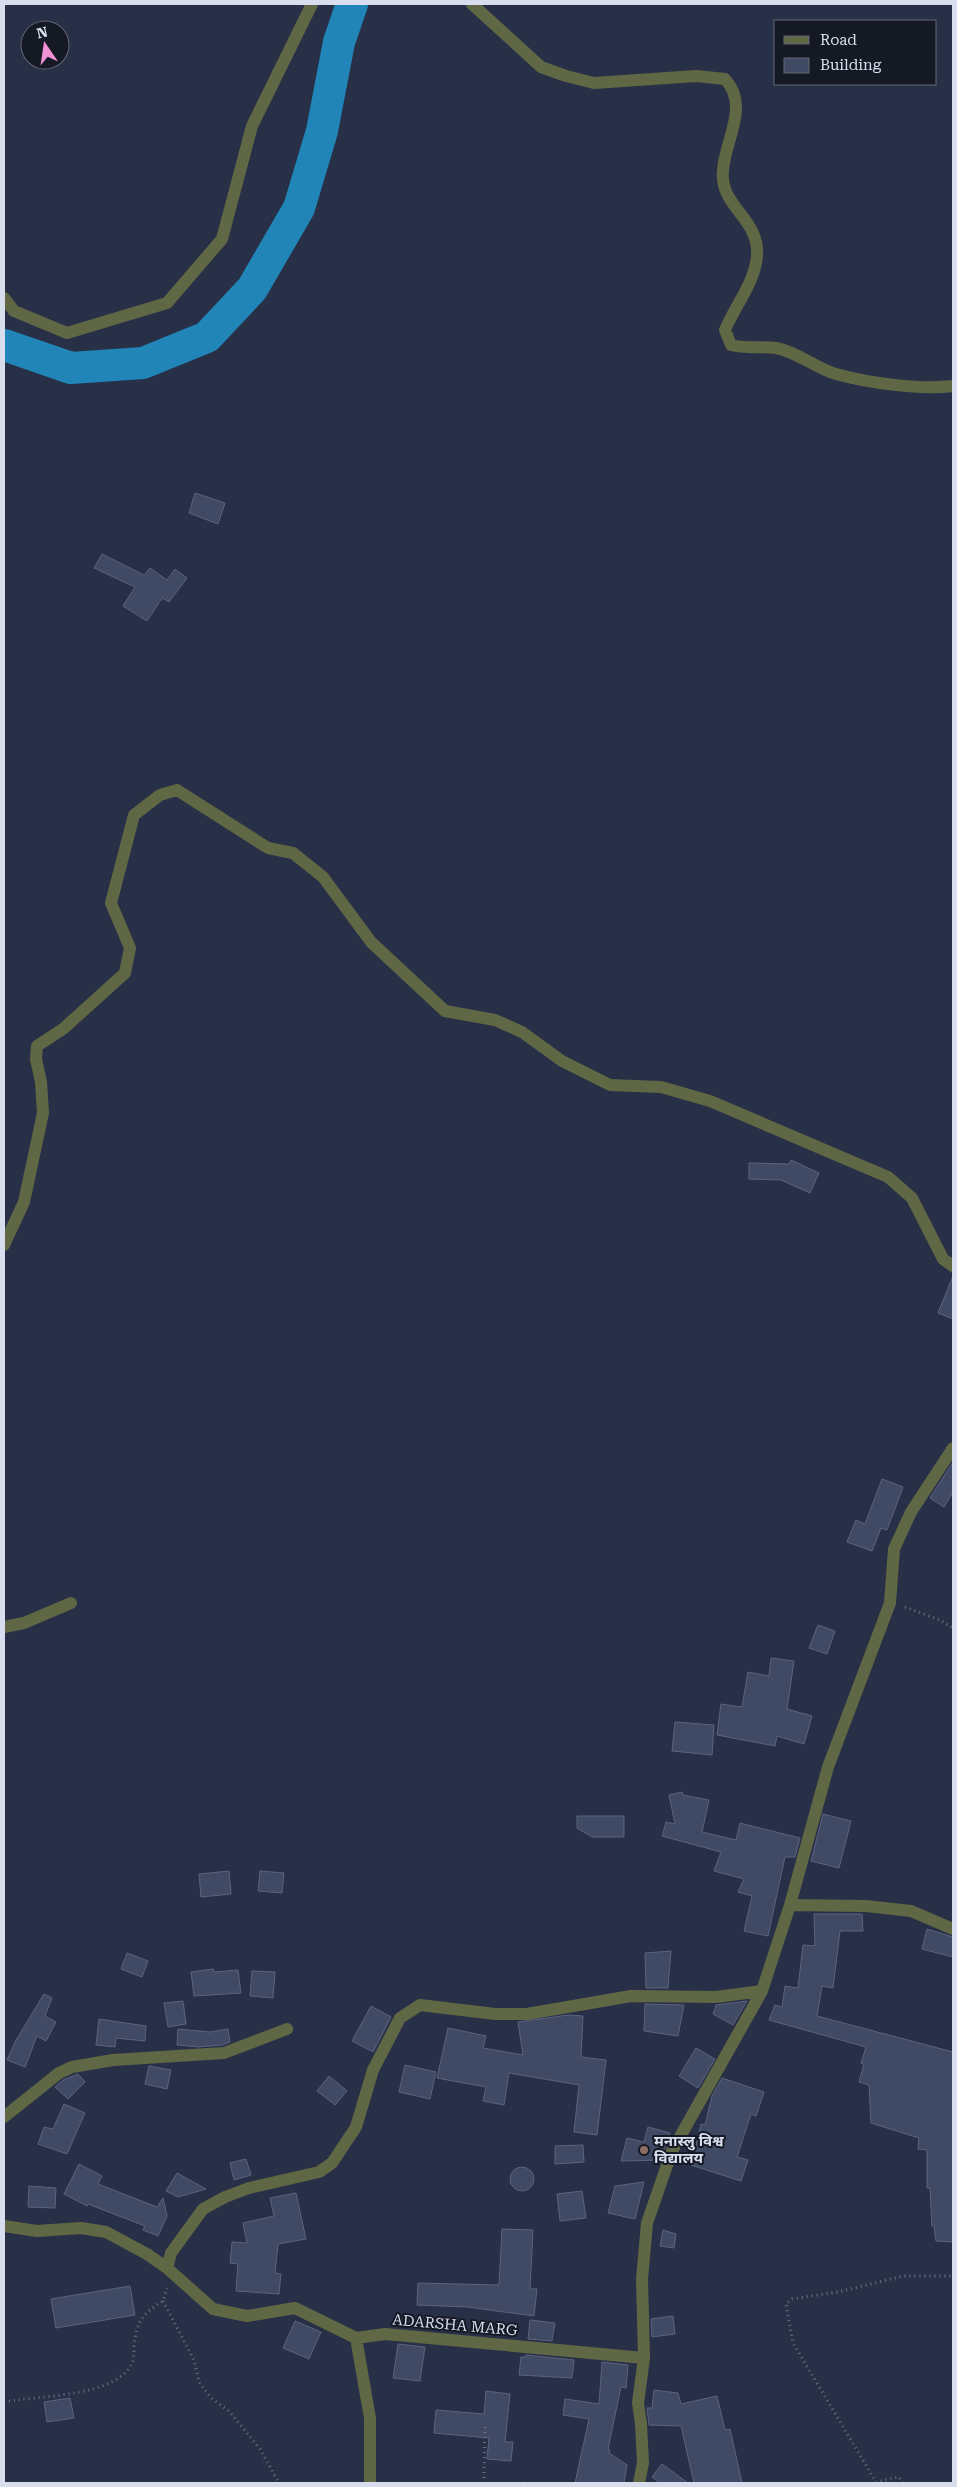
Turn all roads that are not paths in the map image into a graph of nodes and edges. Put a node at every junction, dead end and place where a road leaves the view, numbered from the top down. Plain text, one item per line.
1 (312, 4) edge
2 (472, 4) edge
3 (4, 298) edge
4 (953, 386) edge
5 (4, 1245) edge
6 (953, 1266) edge
7 (953, 1448) edge
8 (71, 1603) dead end
9 (4, 1627) edge
10 (790, 1905) junction
11 (953, 1929) edge
12 (762, 1991) junction
13 (287, 2029) dead end
14 (4, 2117) edge
15 (4, 2226) edge
16 (166, 2268) junction
17 (356, 2338) junction
18 (644, 2358) junction
19 (370, 2483) edge
20 (639, 2483) edge

1 - 3 street
2 - 4 street
5 - 6 street
7 - 10 street
8 - 9 street
10 - 11 street
10 - 12 street
12 - 16 street
12 - 18 street
13 - 14 street
15 - 16 street
16 - 17 street
17 - 18 street, ADARSHA MARG
17 - 19 street
18 - 20 street

